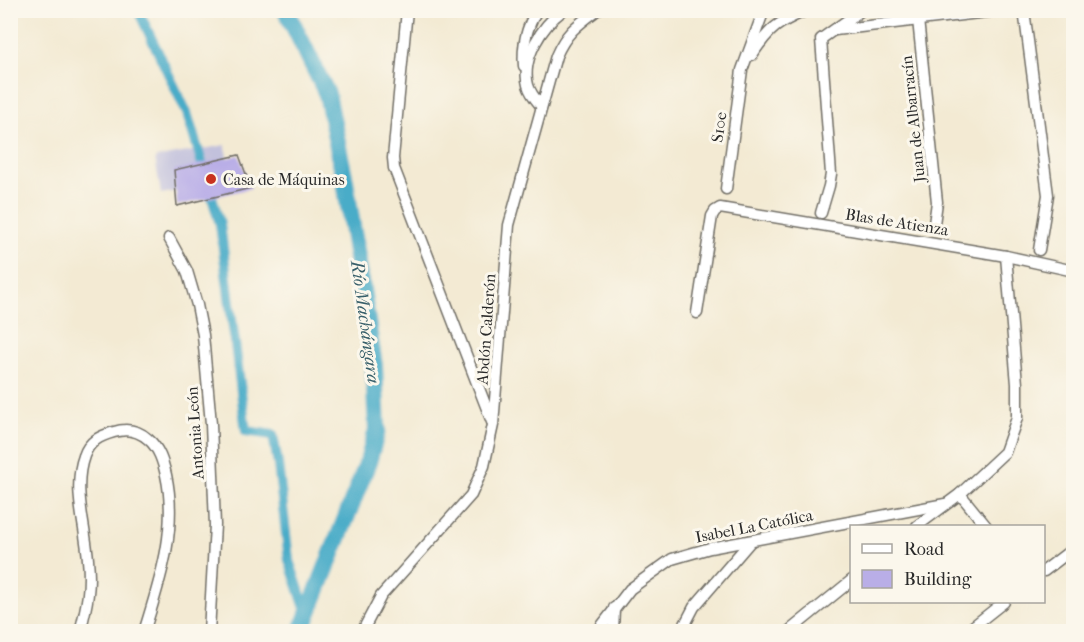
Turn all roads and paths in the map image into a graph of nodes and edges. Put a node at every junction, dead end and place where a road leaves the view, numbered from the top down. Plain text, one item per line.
1 (407, 10) edge
2 (537, 10) edge
3 (563, 10) edge
4 (597, 10) edge
5 (764, 10) edge
6 (807, 10) edge
7 (862, 10) edge
8 (1004, 10) edge
9 (1024, 10) edge
10 (917, 16) edge
11 (834, 30) junction
12 (742, 70) junction
13 (527, 78) junction
14 (541, 106) junction
15 (726, 189) dead end
16 (821, 213) dead end
17 (934, 224) dead end
18 (169, 238) dead end
19 (1039, 250) dead end
20 (1006, 256) junction
21 (1074, 271) edge
22 (697, 313) dead end
23 (494, 425) junction
24 (960, 494) junction
25 (945, 504) junction
26 (918, 525) edge
27 (985, 525) edge
28 (750, 542) junction
29 (1074, 548) edge
30 (1045, 570) edge
31 (850, 582) edge
32 (1003, 603) edge
33 (614, 608) junction
34 (80, 632) edge
35 (144, 632) edge
36 (209, 632) edge
37 (362, 632) edge
38 (597, 632) edge
39 (613, 632) edge
40 (681, 632) edge
41 (788, 632) edge
42 (966, 632) edge

1 - 23 street
2 - 13 street
3 - 13 street
4 - 14 street, Abdón Calderón
5 - 12 street
6 - 12 street
7 - 11 street
8 - 10 street
9 - 19 street
10 - 11 street
10 - 17 street, Juan de Albarracín
11 - 16 street
12 - 15 street, S10e
13 - 14 street
14 - 23 street, Abdón Calderón
18 - 36 street, Antonia León
20 - 21 street, Blas de Atienza
20 - 22 street, Blas de Atienza
20 - 24 street
23 - 37 street, Abdón Calderón
24 - 25 street
24 - 27 street
25 - 26 street
25 - 28 street, Isabel La Católica
28 - 33 street, Isabel La Católica
28 - 40 street
29 - 30 street
31 - 41 street
32 - 42 street
33 - 38 street, Isabel La Católica
33 - 39 street
34 - 35 street

